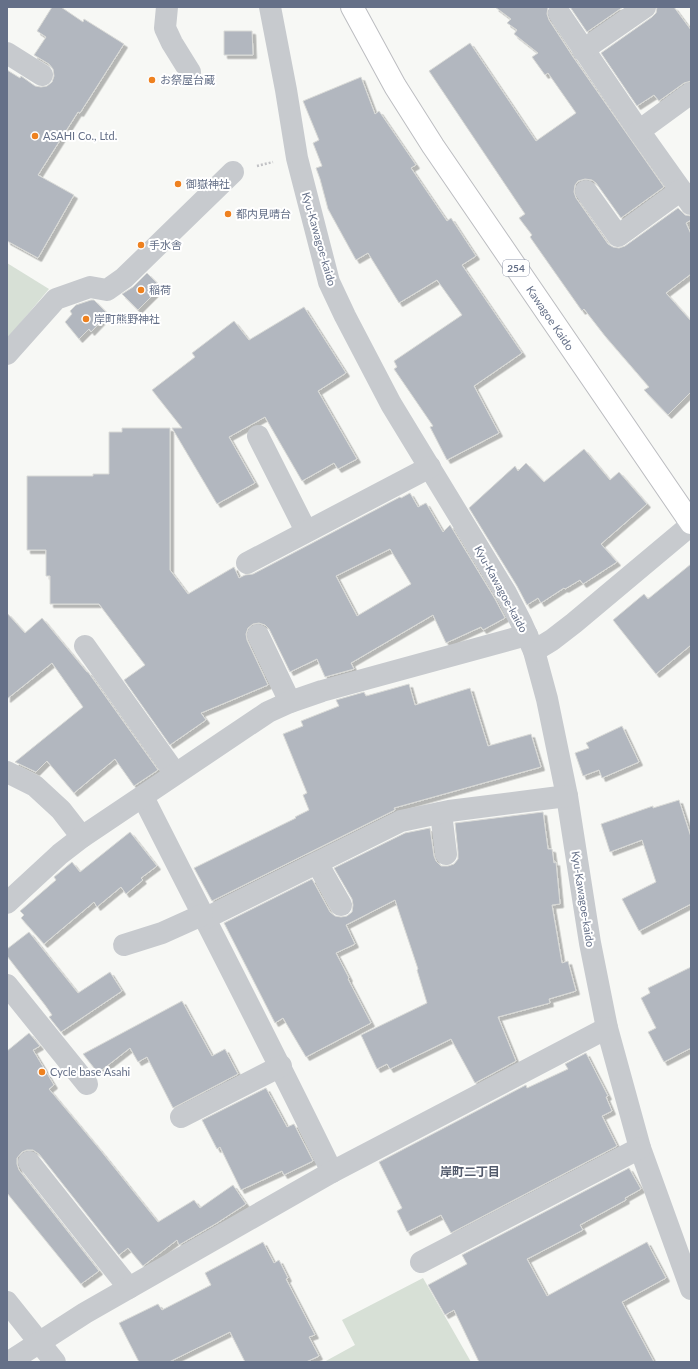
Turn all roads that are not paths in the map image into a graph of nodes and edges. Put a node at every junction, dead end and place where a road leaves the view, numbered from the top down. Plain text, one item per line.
1 (167, 7) edge
2 (270, 7) edge
3 (352, 7) edge
4 (645, 7) edge
5 (559, 13) dead end
6 (583, 50) junction
7 (7, 53) edge
8 (190, 72) dead end
9 (42, 75) dead end
10 (691, 93) edge
11 (639, 131) junction
12 (233, 172) road end
13 (586, 191) dead end
14 (686, 197) edge
15 (7, 354) edge
16 (258, 436) dead end
17 (430, 467) junction
18 (691, 524) edge
19 (306, 531) junction
20 (247, 562) dead end
21 (258, 635) dead end
22 (530, 643) junction
23 (85, 646) dead end
24 (290, 702) junction
25 (7, 772) edge
26 (175, 773) junction
27 (567, 796) junction
28 (143, 797) junction
29 (441, 813) junction
30 (82, 837) junction
31 (446, 854) dead end
32 (317, 863) junction
33 (7, 903) edge
34 (341, 905) dead end
35 (203, 917) junction
36 (124, 945) dead end
37 (7, 985) edge
38 (607, 1028) junction
39 (281, 1066) junction
40 (87, 1084) dead end
41 (181, 1117) dead end
42 (640, 1148) junction
43 (29, 1162) dead end
44 (332, 1172) junction
45 (421, 1262) dead end
46 (129, 1288) junction
47 (691, 1289) edge
48 (7, 1302) edge
49 (40, 1343) junction
50 (9, 1362) edge
51 (55, 1362) edge

1 - 8 street
2 - 17 street, Kyu-Kawagoe-kaido
3 - 18 highway, Kawagoe Kaido / 254
4 - 6 street
5 - 6 street
6 - 11 street
7 - 9 street
10 - 11 street
11 - 14 street
12 - 15 street
13 - 14 street
16 - 19 street
17 - 19 street
17 - 22 street, Kyu-Kawagoe-kaido
18 - 22 street
19 - 20 street
21 - 24 street
22 - 24 street
22 - 27 street, Kyu-Kawagoe-kaido
23 - 26 street
24 - 26 street
25 - 30 street
26 - 28 street
27 - 29 street
27 - 38 street, Kyu-Kawagoe-kaido
28 - 30 street
28 - 35 street
29 - 31 street
29 - 32 street
30 - 33 street
32 - 34 street
32 - 35 street
35 - 36 street
35 - 39 street
37 - 40 street
38 - 42 street, Kyu-Kawagoe-kaido
38 - 44 street
39 - 41 street
39 - 44 street
42 - 45 street
42 - 47 street, Kyu-Kawagoe-kaido
43 - 46 street
44 - 46 street
46 - 49 street
48 - 49 street
49 - 50 street
49 - 51 street

